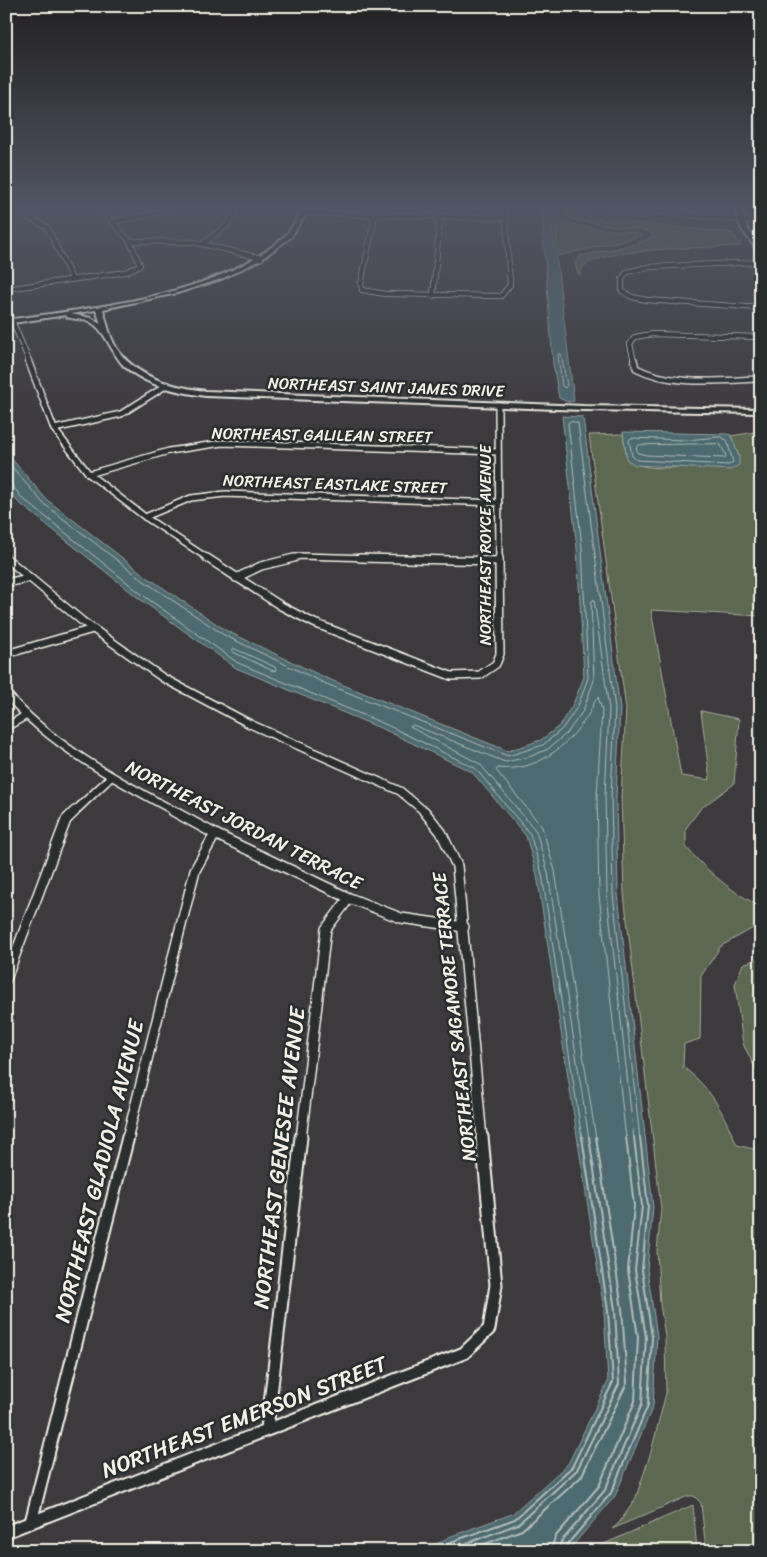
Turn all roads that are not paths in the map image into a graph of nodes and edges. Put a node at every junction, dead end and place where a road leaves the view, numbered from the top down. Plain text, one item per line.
1 (68, 280) edge
2 (213, 280) edge
3 (361, 280) edge
4 (434, 280) edge
5 (510, 280) edge
6 (620, 280) edge
7 (6, 289) edge
8 (433, 296) junction
9 (6, 306) edge
10 (99, 308) junction
11 (761, 308) edge
12 (40, 317) junction
13 (10, 322) edge
14 (106, 331) junction
15 (761, 338) edge
16 (761, 379) edge
17 (167, 385) junction
18 (498, 405) junction
19 (761, 411) edge
20 (716, 412) junction
21 (761, 416) edge
22 (54, 429) junction
23 (498, 452) junction
24 (89, 474) junction
25 (499, 503) junction
26 (144, 517) junction
27 (6, 558) edge
28 (499, 562) junction
29 (29, 578) junction
30 (236, 578) junction
31 (6, 583) edge
32 (94, 629) junction
33 (6, 654) edge
34 (6, 693) edge
35 (26, 716) junction
36 (6, 727) edge
37 (111, 777) junction
38 (215, 834) junction
39 (349, 898) junction
40 (464, 927) junction
41 (6, 979) edge
42 (489, 1330) joint
43 (267, 1429) junction
44 (31, 1522) junction
45 (6, 1532) edge

1 - 7 street
2 - 10 main road
3 - 8 street
4 - 8 street
5 - 8 street
6 - 11 street
9 - 13 street
10 - 12 main road
10 - 14 main road, NORTHEAST SAINT JAMES DRIVE
12 - 13 main road
12 - 14 main road
13 - 22 street
14 - 17 main road, NORTHEAST SAINT JAMES DRIVE
15 - 16 street
17 - 18 main road, NORTHEAST SAINT JAMES DRIVE
17 - 22 street
18 - 20 main road, NORTHEAST SAINT JAMES DRIVE
18 - 23 street, NORTHEAST ROYCE AVENUE
19 - 20 main road, NORTHEAST SAINT JAMES DRIVE
20 - 21 main road, NORTHEAST SAINT JAMES DRIVE
22 - 24 street
23 - 24 street, NORTHEAST GALILEAN STREET
23 - 25 street, NORTHEAST ROYCE AVENUE
24 - 26 street
25 - 26 street, NORTHEAST EASTLAKE STREET
25 - 28 street, NORTHEAST ROYCE AVENUE
26 - 30 street
27 - 29 street, NORTHEAST SAGAMORE TERRACE
28 - 30 street
28 - 30 street, NORTHEAST ROYCE AVENUE
29 - 31 street
29 - 32 street, NORTHEAST SAGAMORE TERRACE
32 - 33 street
32 - 40 street, NORTHEAST SAGAMORE TERRACE
34 - 35 street, NORTHEAST JORDAN TERRACE
35 - 36 street
35 - 37 street, NORTHEAST JORDAN TERRACE
37 - 38 street, NORTHEAST JORDAN TERRACE
37 - 41 street
38 - 39 street, NORTHEAST JORDAN TERRACE
38 - 44 street, NORTHEAST GLADIOLA AVENUE
39 - 40 street, NORTHEAST JORDAN TERRACE
39 - 43 street, NORTHEAST GENESEE AVENUE
40 - 42 street, NORTHEAST SAGAMORE TERRACE
42 - 43 street, NORTHEAST EMERSON STREET
43 - 44 street, NORTHEAST EMERSON STREET
44 - 45 street, NORTHEAST EMERSON STREET

